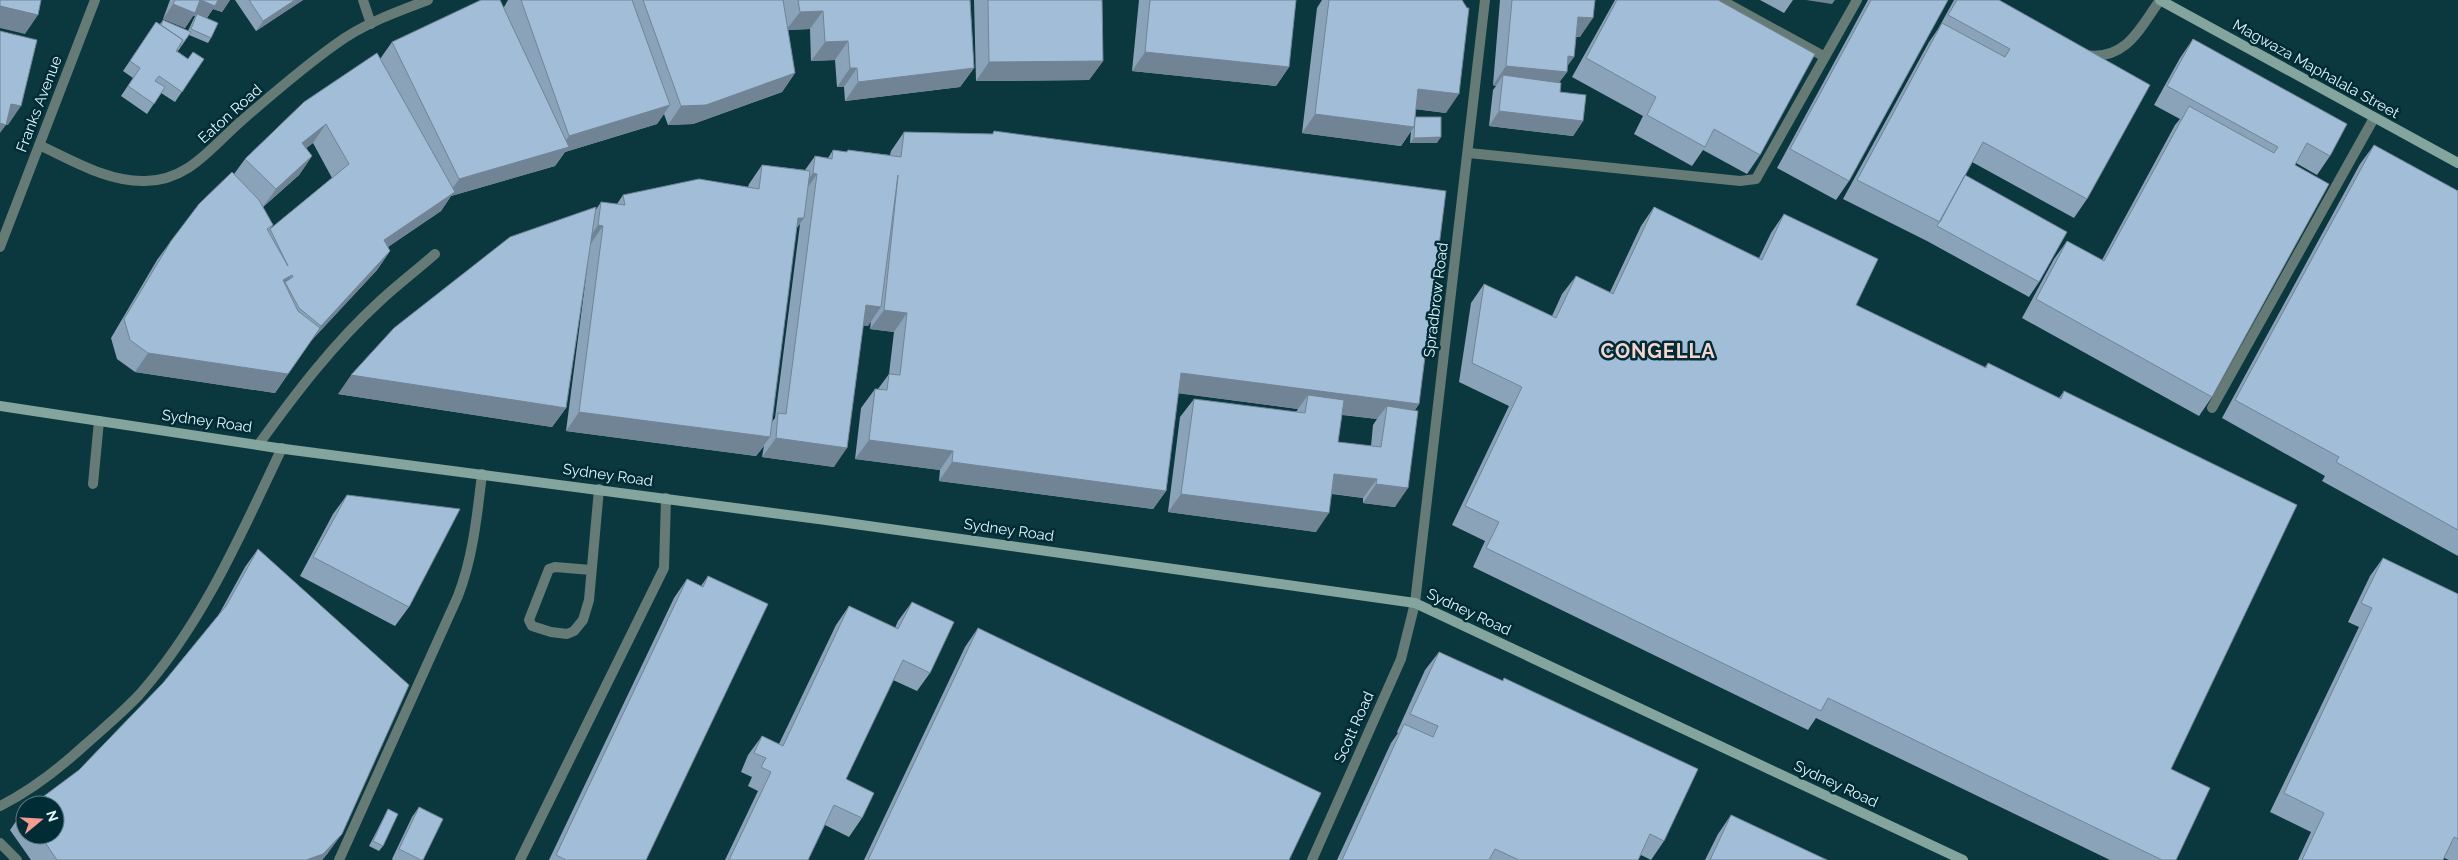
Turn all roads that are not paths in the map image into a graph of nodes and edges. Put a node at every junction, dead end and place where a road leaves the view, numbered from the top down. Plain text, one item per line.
1 (95, 0) edge
2 (363, 0) edge
3 (428, 0) edge
4 (1485, 0) edge
5 (1721, 0) edge
6 (1857, 0) edge
7 (2160, 0) edge
8 (371, 24) junction
9 (2078, 52) edge
10 (1825, 57) junction
11 (2374, 118) junction
12 (39, 145) junction
13 (1469, 153) junction
14 (2458, 163) edge
15 (0, 247) edge
16 (435, 254) dead end
17 (0, 406) edge
18 (2212, 408) edge
19 (99, 420) junction
20 (259, 444) junction
21 (282, 448) junction
22 (482, 474) junction
23 (93, 484) dead end
24 (598, 489) junction
25 (666, 498) junction
26 (591, 570) junction
27 (1415, 603) junction
28 (0, 806) edge
29 (0, 843) edge
30 (17, 860) edge
31 (339, 860) edge
32 (520, 860) edge
33 (1312, 860) edge
34 (1963, 860) edge

1 - 12 street, Franks Avenue
2 - 8 street
3 - 8 street, Eaton Road
4 - 13 street, Spradbrow Road
5 - 10 street
6 - 10 street
7 - 9 street
7 - 11 main road, Magwaza Maphalala Street
8 - 12 street, Eaton Road
10 - 13 street
11 - 14 main road, Magwaza Maphalala Street
11 - 18 street
12 - 15 street, Franks Avenue
13 - 27 street, Spradbrow Road
16 - 20 street
17 - 19 main road, Sydney Road
19 - 20 main road, Sydney Road
19 - 23 street
20 - 21 main road, Sydney Road
21 - 22 main road, Sydney Road
21 - 28 street
22 - 24 main road, Sydney Road
22 - 31 street
24 - 25 main road, Sydney Road
24 - 26 street
25 - 27 main road, Sydney Road
25 - 32 street
26 - 26 street
27 - 33 street, Scott Road
27 - 34 main road, Sydney Road
29 - 30 street

